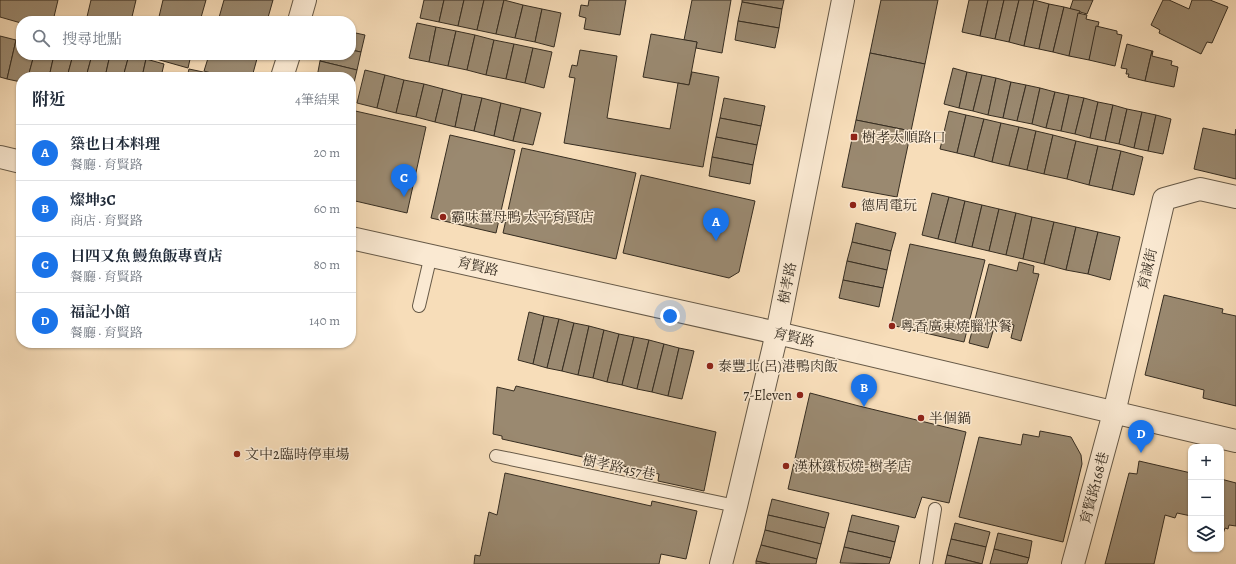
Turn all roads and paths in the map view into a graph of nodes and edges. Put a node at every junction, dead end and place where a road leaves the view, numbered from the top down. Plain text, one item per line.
1 (305, 0) edge
2 (843, 0) edge
3 (300, 16) edge
4 (287, 60) edge
5 (283, 72) edge
6 (0, 157) edge
7 (16, 161) edge
8 (1236, 197) edge
9 (356, 239) edge
10 (431, 256) junction
11 (419, 306) dead end
12 (777, 333) junction
13 (1114, 412) junction
14 (1236, 441) edge
15 (496, 456) dead end
16 (736, 506) junction
17 (935, 509) dead end
18 (721, 564) edge
19 (926, 564) edge
20 (1073, 564) edge

1 - 3 street
2 - 12 street, 樹孝路
4 - 5 street
6 - 7 street
8 - 13 street, 育誠街
9 - 10 street, 育賢路
10 - 11 lane
10 - 12 street, 育賢路
12 - 13 street, 育賢路
12 - 16 street, 樹孝路
13 - 14 street, 育賢路
13 - 20 street, 育賢路168巷
15 - 16 lane, 樹孝路457巷
16 - 18 street, 樹孝路
17 - 19 lane

